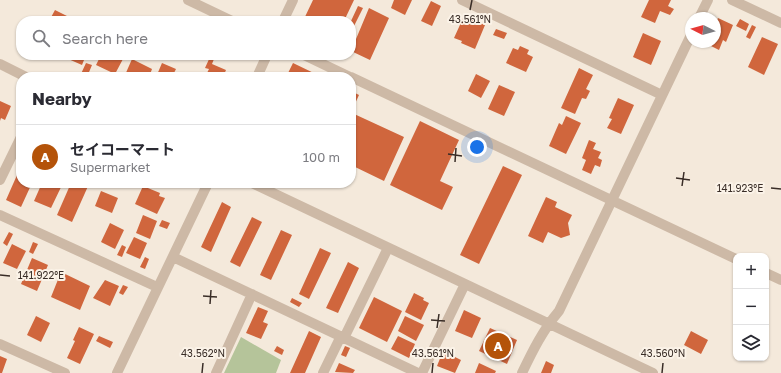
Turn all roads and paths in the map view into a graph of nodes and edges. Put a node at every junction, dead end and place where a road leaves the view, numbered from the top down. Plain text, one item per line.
1 (188, 0) edge
2 (293, 0) edge
3 (462, 0) edge
4 (708, 0) edge
5 (732, 0) edge
6 (702, 12) edge
7 (222, 16) edge
8 (285, 16) edge
9 (781, 23) edge
10 (685, 47) edge
11 (265, 60) edge
12 (315, 60) edge
13 (0, 64) edge
14 (16, 72) edge
15 (259, 72) edge
16 (340, 72) edge
17 (356, 79) edge
18 (662, 95) junction
19 (16, 147) edge
20 (0, 180) edge
21 (206, 188) edge
22 (262, 188) edge
23 (612, 200) junction
24 (0, 215) edge
25 (388, 248) junction
26 (173, 257) junction
27 (733, 258) edge
28 (769, 274) edge
29 (781, 280) edge
30 (465, 284) junction
31 (157, 287) junction
32 (252, 294) junction
33 (548, 323) junction
34 (342, 337) junction
35 (0, 344) edge
36 (64, 373) edge
37 (117, 373) edge
38 (216, 373) edge
39 (323, 373) edge
40 (418, 373) edge
41 (422, 373) edge
42 (522, 373) edge
43 (653, 373) edge

1 - 7 street
2 - 8 street
3 - 18 street
4 - 6 street
5 - 9 street
10 - 18 street
11 - 15 street
12 - 16 street
13 - 14 street
17 - 23 street
18 - 23 street
19 - 20 street
21 - 26 street
22 - 25 street
23 - 27 street
23 - 33 street
24 - 31 street
25 - 30 street
25 - 34 street
26 - 31 street
26 - 32 street
28 - 29 street
30 - 33 street
30 - 41 street
31 - 37 street
32 - 34 street
32 - 38 street
33 - 42 street
33 - 43 street
34 - 39 street
34 - 40 street
35 - 36 street

